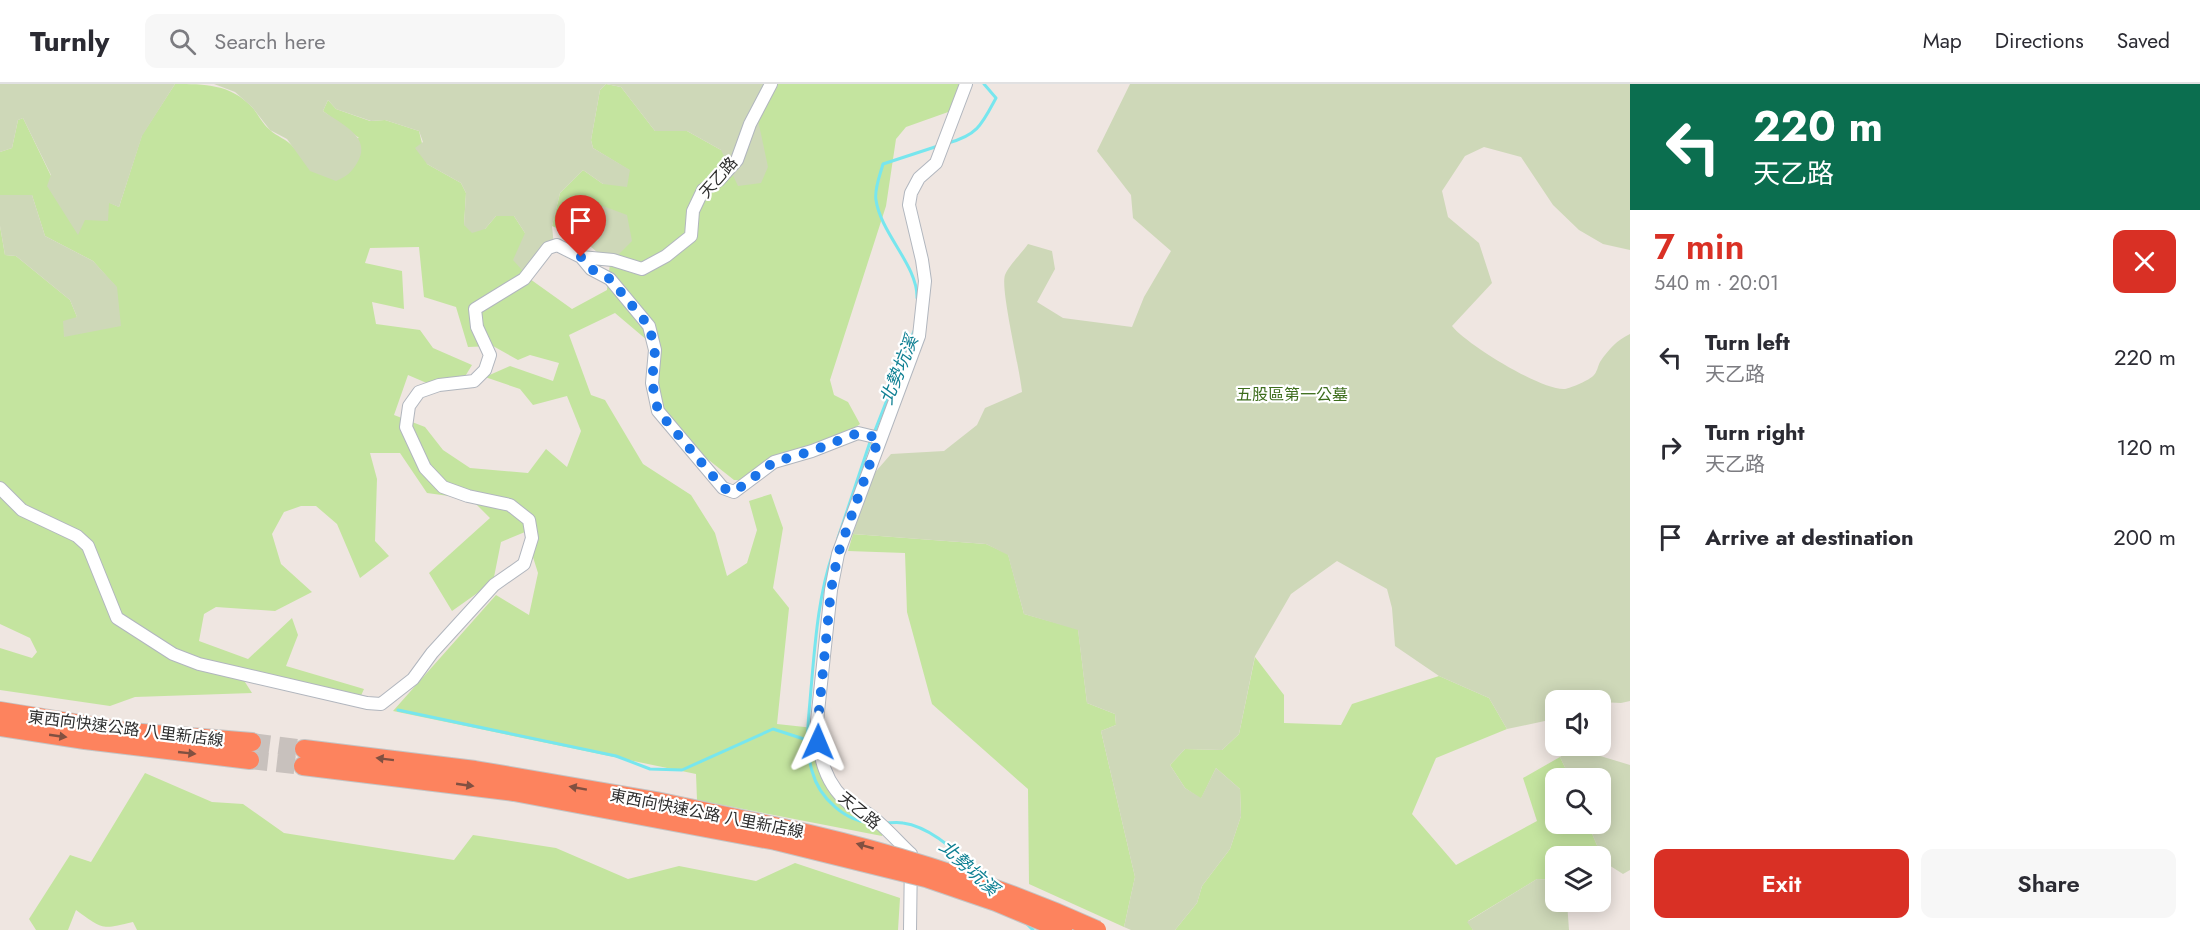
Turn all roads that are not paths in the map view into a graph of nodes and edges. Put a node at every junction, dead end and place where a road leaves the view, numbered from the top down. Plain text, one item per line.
1 (771, 84) edge
2 (966, 84) edge
3 (581, 257) junction
4 (879, 438) junction
5 (0, 488) edge
6 (0, 711) edge
7 (0, 727) edge
8 (130, 739) junction
9 (251, 751) tunnel mouth
10 (303, 757) tunnel mouth
11 (778, 834) junction
12 (910, 930) edge
13 (1062, 930) edge
14 (1097, 930) edge

1 - 3 street, 天乙路
2 - 4 street, 天乙路
3 - 4 street
3 - 5 street
4 - 12 street, 天乙路
6 - 8 highway, 東西向快速公路 八里新店線
7 -> 8 highway, 東西向快速公路 八里新店線
8 - 9 highway, 東西向快速公路 八里新店線
10 - 11 highway, 東西向快速公路 八里新店線
11 - 13 highway, 東西向快速公路 八里新店線, bridge
14 -> 11 highway, 東西向快速公路 八里新店線, bridge

